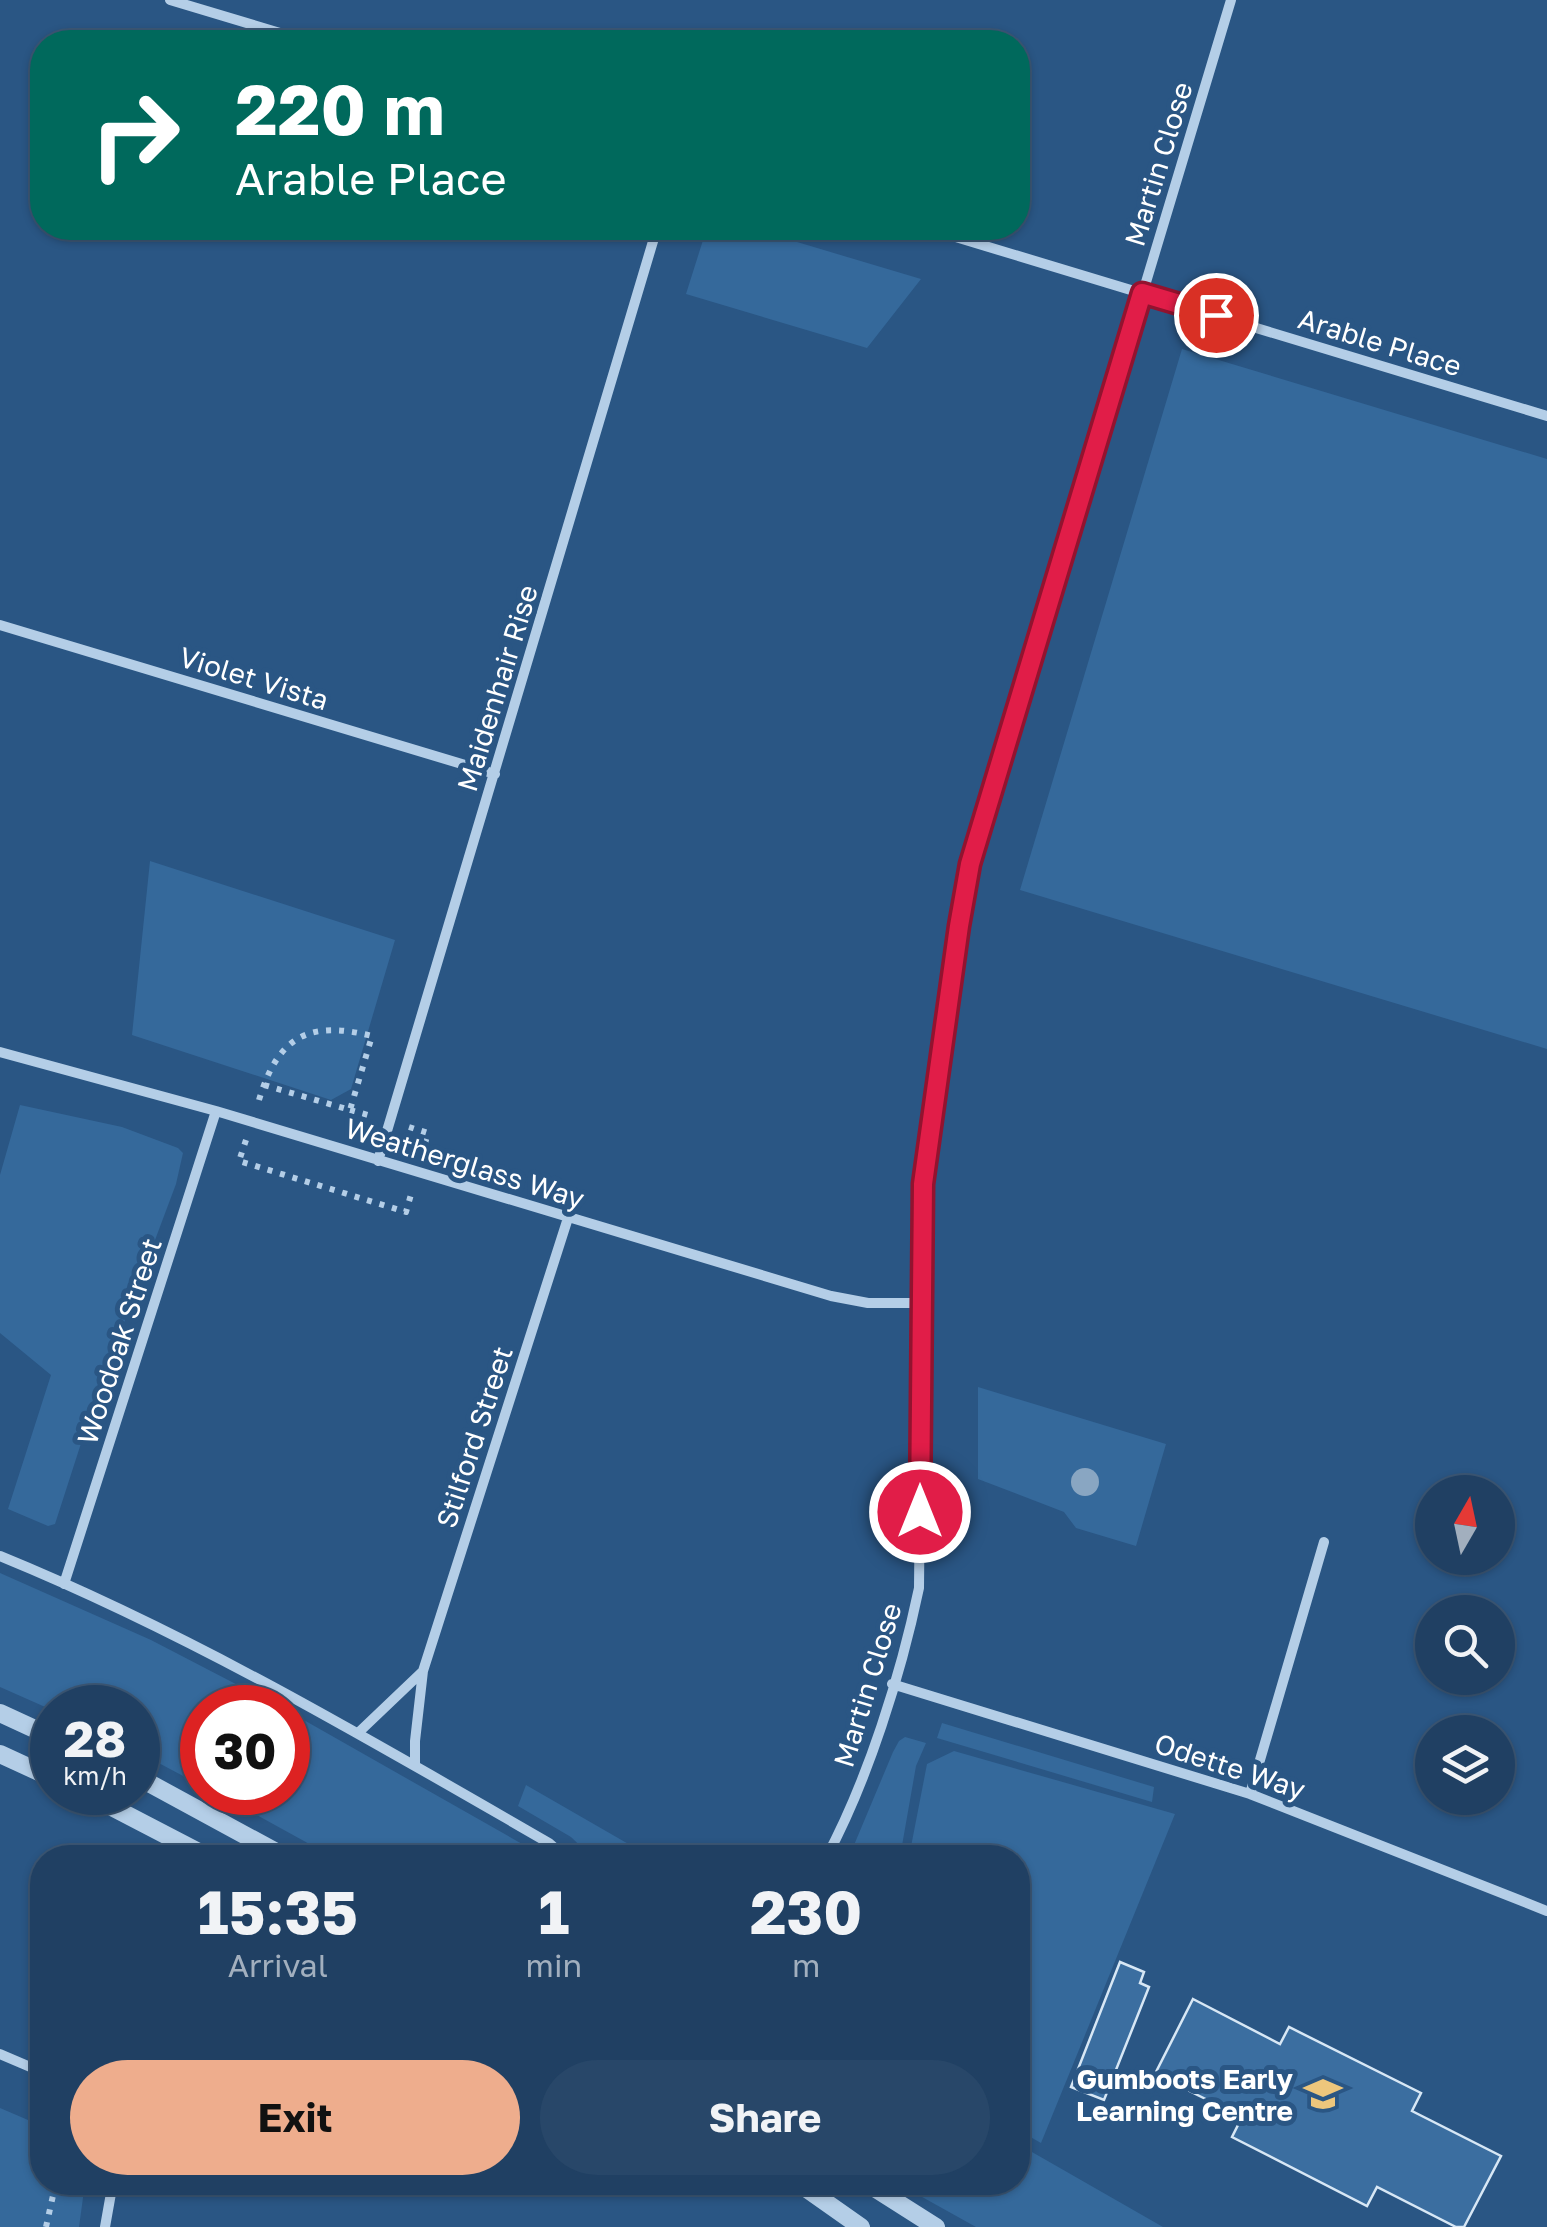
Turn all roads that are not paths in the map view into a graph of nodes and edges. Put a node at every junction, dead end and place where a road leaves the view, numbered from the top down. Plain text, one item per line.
1 (170, 0) edge
2 (1231, 0) edge
3 (270, 30) edge
4 (653, 240) edge
5 (966, 240) edge
6 (1142, 293) junction
7 (1547, 416) edge
8 (0, 625) edge
9 (495, 774) junction
10 (0, 1052) edge
11 (216, 1111) junction
12 (378, 1162) junction
13 (568, 1218) junction
14 (919, 1303) junction
15 (1324, 1542) dead end
16 (0, 1556) edge
17 (64, 1584) junction
18 (423, 1671) junction
19 (892, 1684) junction
20 (0, 1713) edge
21 (30, 1727) edge
22 (358, 1733) junction
23 (0, 1754) edge
24 (415, 1766) junction
25 (30, 1768) edge
26 (160, 1790) edge
27 (1250, 1794) junction
28 (127, 1815) edge
29 (185, 1845) edge
30 (261, 1845) edge
31 (550, 1845) edge
32 (832, 1845) edge
33 (1547, 1912) edge
34 (0, 2054) edge
35 (30, 2067) edge
36 (111, 2195) edge
37 (815, 2195) edge
38 (886, 2195) edge
39 (106, 2227) edge
40 (861, 2227) edge
41 (936, 2227) edge

1 - 3 street
2 - 6 street, Martin Close
4 - 9 street, Maidenhair Rise
5 - 6 street, Arable Place
6 - 7 street, Arable Place
6 - 14 street, Martin Close
8 - 9 street, Violet Vista
9 - 12 street, Maidenhair Rise
10 - 11 street, Weatherglass Way
11 - 12 street, Weatherglass Way
11 - 17 street, Woodoak Street
12 - 13 street, Weatherglass Way
13 - 14 street, Weatherglass Way
13 - 18 street, Stilford Street
14 - 19 street, Martin Close
15 - 27 street
16 - 17 street
17 - 22 street
18 - 22 street, Stilford Street
18 - 24 street, Stilford Street
19 - 27 street, Odette Way
19 - 32 street, Martin Close
20 - 21 street
22 - 24 street
23 - 25 street
24 - 31 street
26 - 30 street
27 - 33 street, Odette Way
28 - 29 street
34 - 35 street
36 - 39 street
37 - 40 street
38 - 41 street

